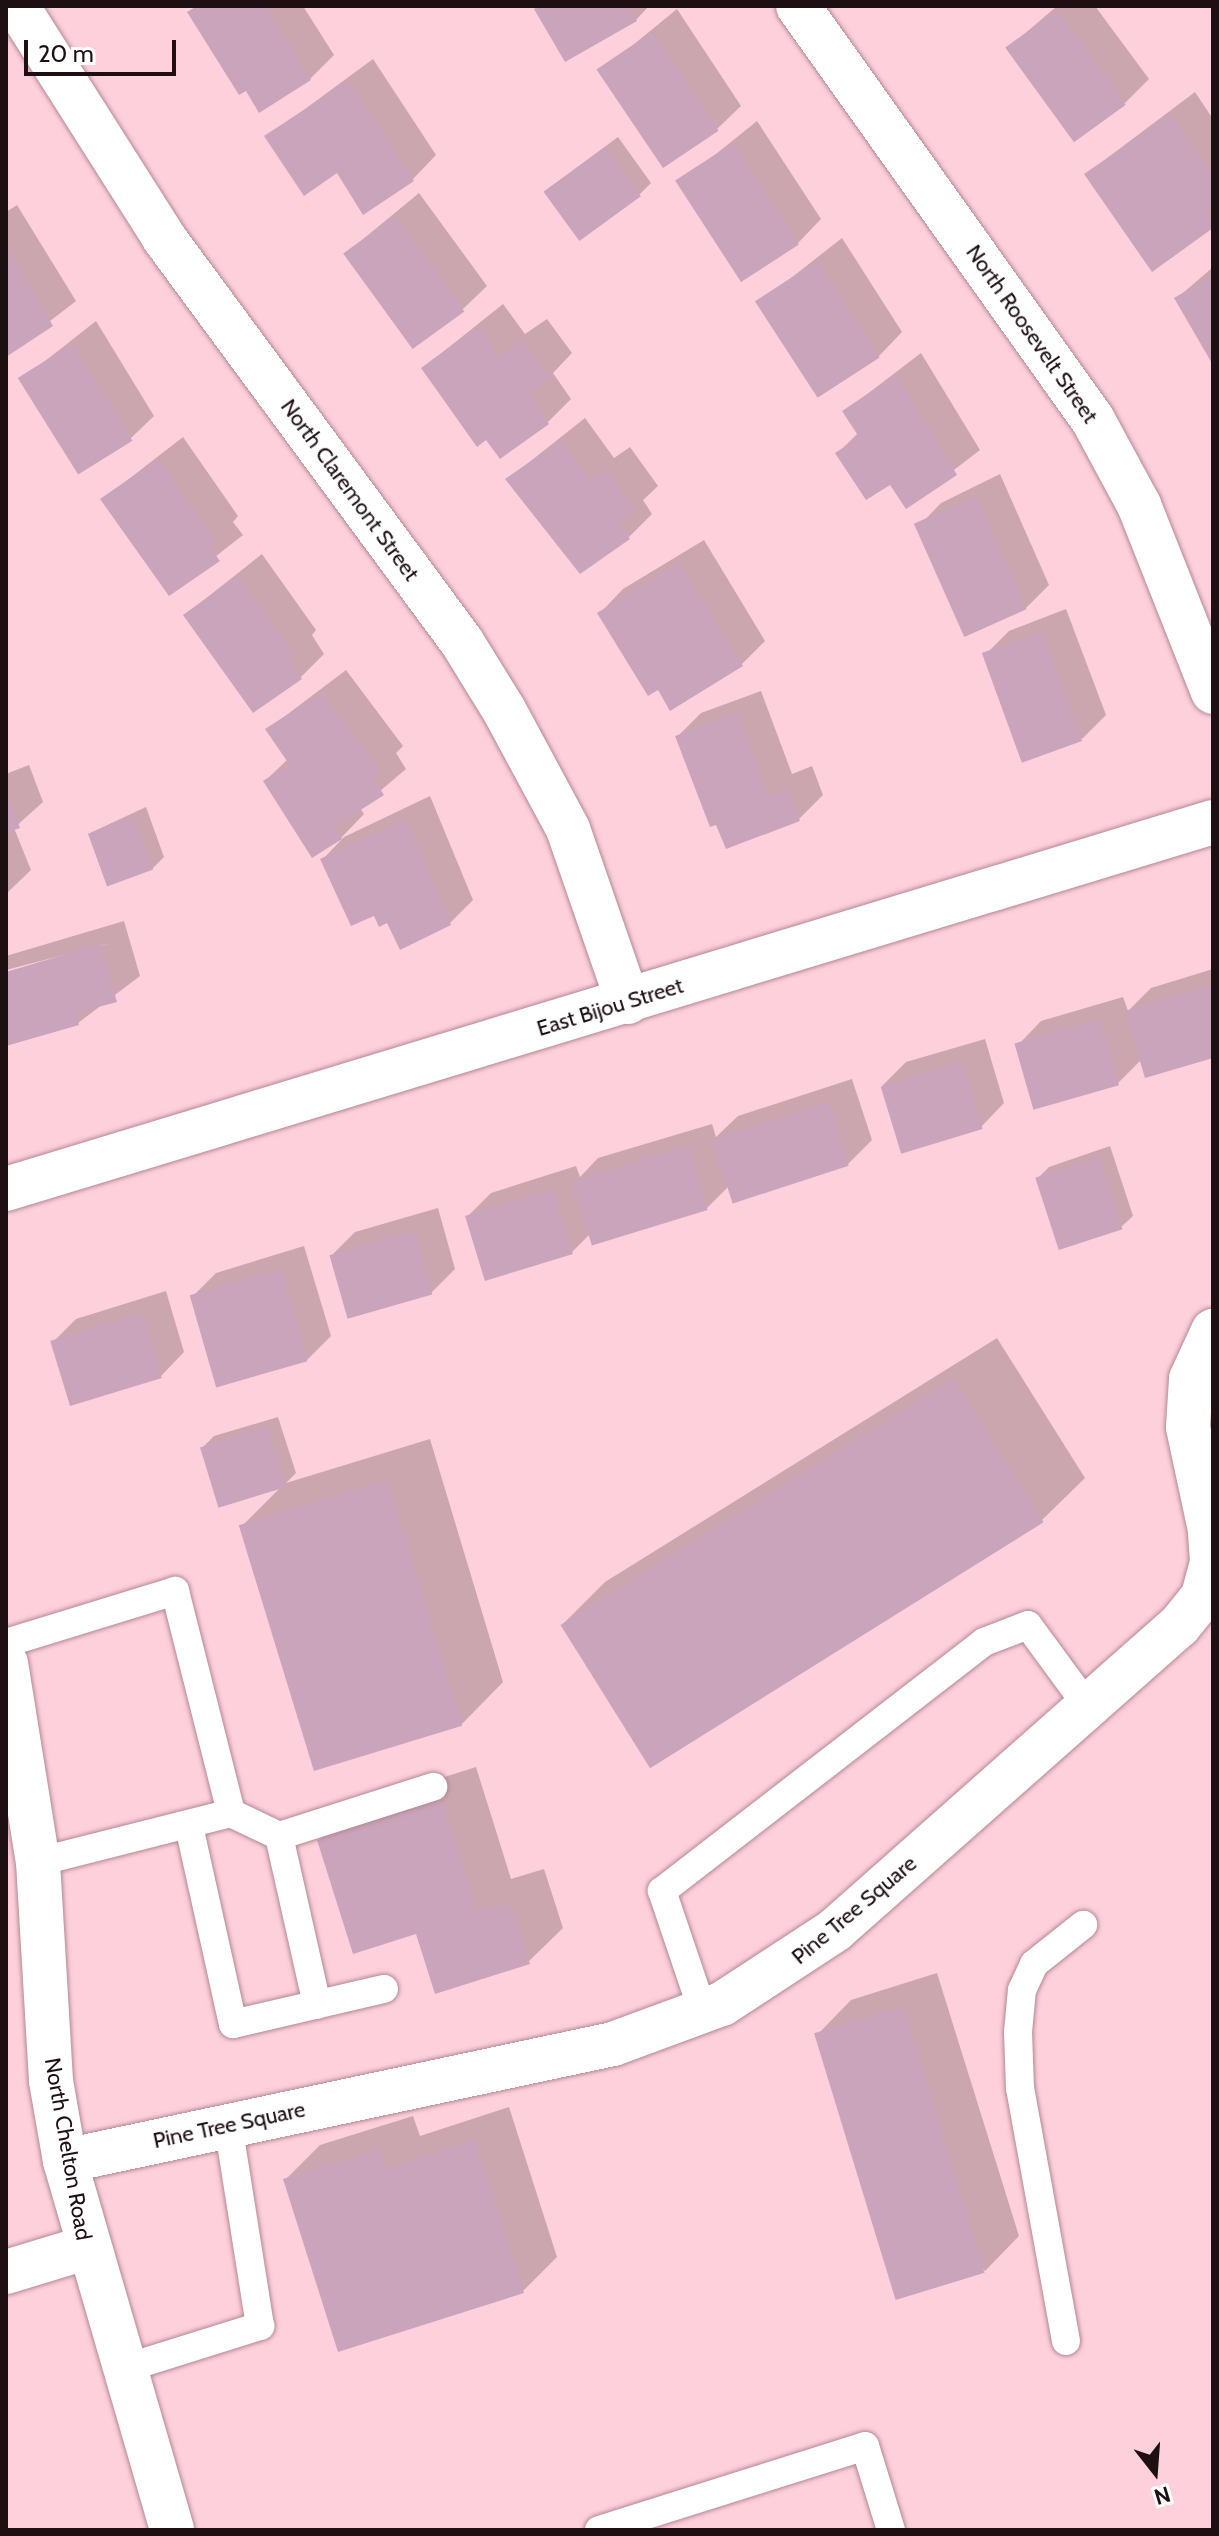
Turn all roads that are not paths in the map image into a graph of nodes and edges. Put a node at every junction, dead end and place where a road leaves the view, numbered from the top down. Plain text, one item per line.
1 (17, 6) edge
2 (798, 6) edge
3 (1213, 692) edge
4 (1213, 822) edge
5 (628, 1002) junction
6 (6, 1189) edge
7 (1213, 1331) edge
8 (6, 1643) edge
9 (6, 1663) edge
10 (1088, 1707) junction
11 (433, 1787) dead end
12 (231, 1813) junction
13 (189, 1826) junction
14 (279, 1836) junction
15 (38, 1862) junction
16 (1083, 1925) dead end
17 (384, 1989) dead end
18 (317, 2005) junction
19 (703, 2012) junction
20 (228, 2124) junction
21 (65, 2161) junction
22 (85, 2248) junction
23 (6, 2272) edge
24 (1066, 2341) dead end
25 (123, 2369) junction
26 (172, 2530) edge
27 (599, 2530) edge
28 (891, 2530) edge

1 - 5 street, North Claremont Street
2 - 3 street, North Roosevelt Street
4 - 5 street, East Bijou Street
5 - 6 street, East Bijou Street
7 - 10 street, Pine Tree Square
8 - 12 lane
9 - 15 street, North Chelton Road
10 - 19 street, Pine Tree Square
10 - 19 lane
11 - 14 lane
12 - 13 lane
12 - 14 lane
13 - 15 lane
13 - 18 lane
14 - 18 lane
15 - 21 street, North Chelton Road
16 - 24 lane
17 - 18 lane
19 - 20 street, Pine Tree Square
20 - 21 street, Pine Tree Square
20 - 25 lane
21 - 22 street, North Chelton Road
22 - 23 street
22 - 25 street, North Chelton Road
25 - 26 street, North Chelton Road
27 - 28 lane

